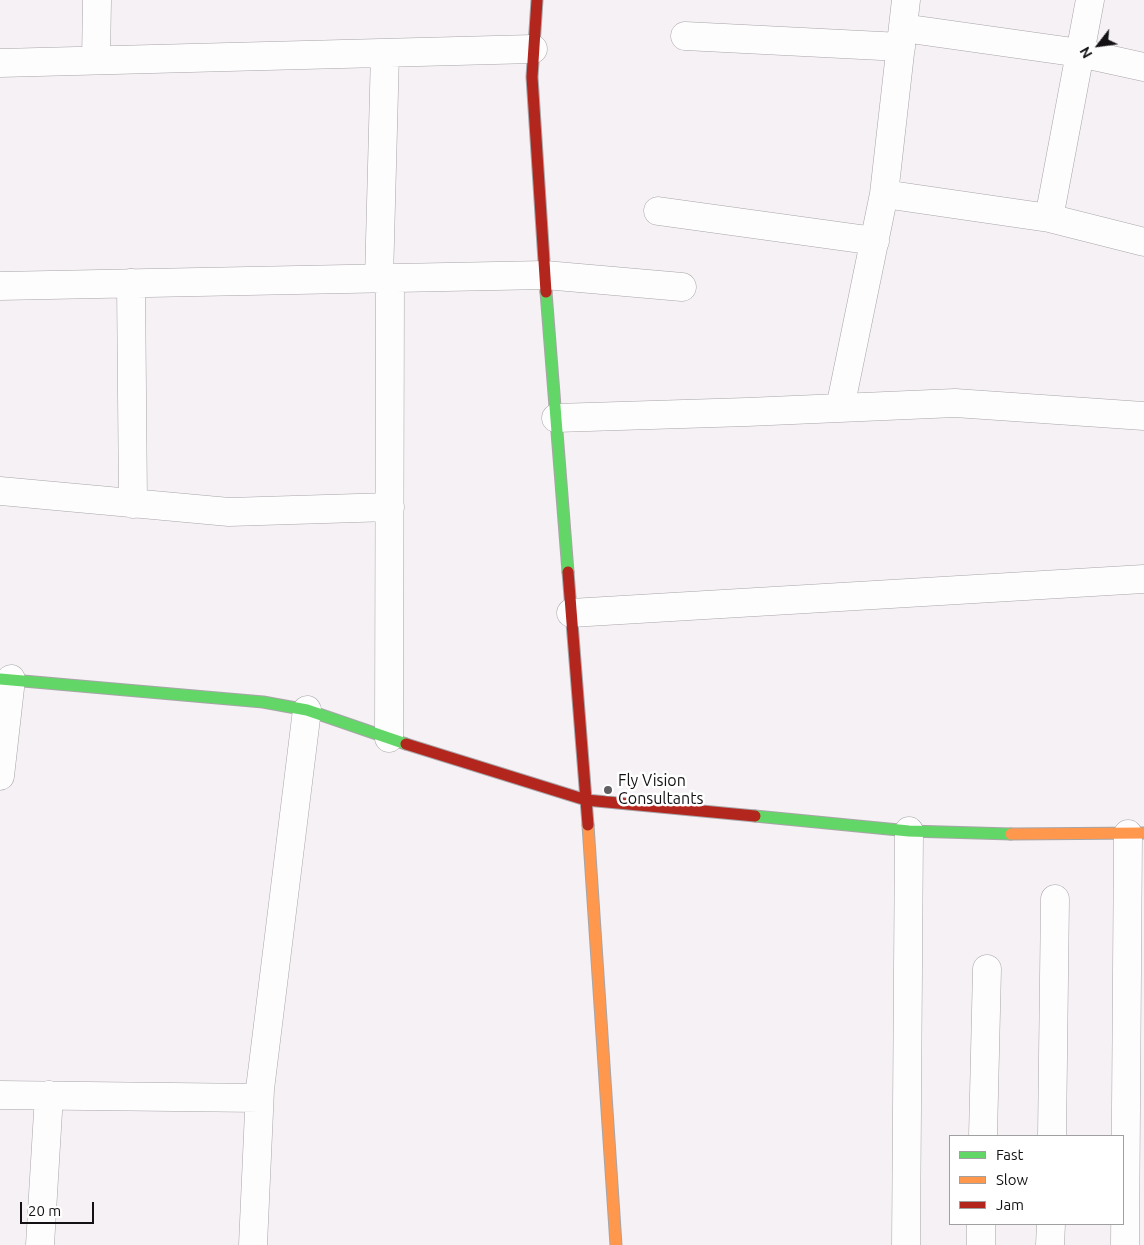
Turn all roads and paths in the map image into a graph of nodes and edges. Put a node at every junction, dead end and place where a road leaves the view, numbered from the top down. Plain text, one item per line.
1 (97, 0) edge
2 (536, 0) edge
3 (906, 0) edge
4 (1090, 0) edge
5 (685, 36) dead end
6 (902, 37) junction
7 (533, 49) junction
8 (385, 53) junction
9 (1080, 54) junction
10 (96, 60) junction
11 (0, 63) edge
12 (1144, 67) edge
13 (884, 194) junction
14 (658, 210) dead end
15 (1049, 218) junction
16 (875, 241) junction
17 (1144, 242) edge
18 (545, 276) junction
19 (384, 278) junction
20 (131, 284) junction
21 (0, 286) edge
22 (682, 287) dead end
23 (840, 408) junction
24 (1144, 416) edge
25 (556, 418) junction
26 (0, 491) edge
27 (133, 504) junction
28 (390, 507) junction
29 (1144, 579) edge
30 (571, 613) junction
31 (6, 679) edge
32 (307, 710) junction
33 (389, 738) junction
34 (0, 776) edge
35 (586, 800) junction
36 (909, 831) junction
37 (1136, 833) edge
38 (1055, 899) dead end
39 (986, 969) dead end
40 (0, 1095) edge
41 (49, 1095) junction
42 (259, 1098) junction
43 (983, 1135) edge
44 (1052, 1135) edge
45 (981, 1225) edge
46 (1051, 1225) edge
47 (1131, 1232) edge
48 (40, 1245) edge
49 (253, 1245) edge
50 (616, 1245) edge
51 (906, 1245) edge
52 (981, 1245) edge
53 (1050, 1245) edge

1 - 10 street
2 - 7 main road
3 - 6 street
4 - 9 street
5 - 6 street
6 - 9 street
6 - 13 street
7 - 8 street
7 - 18 main road
8 - 10 street
8 - 19 street
9 - 12 street
9 - 15 street
10 - 11 street
13 - 15 street
13 - 16 street
14 - 16 street
15 - 17 street
16 - 23 street
18 - 19 street
18 - 22 street
18 - 25 main road
19 - 20 street
19 - 28 street
20 - 21 street
20 - 27 street
23 - 24 street
23 - 25 street
25 - 30 main road
26 - 27 street
27 - 28 street
28 - 33 street
29 - 30 street
30 - 35 main road
31 - 32 main road
31 - 34 street
32 - 33 main road
32 - 42 street
33 - 35 main road
35 - 36 main road
35 - 50 main road
36 - 37 main road
36 - 51 street
37 - 47 street
38 - 44 street
39 - 43 street
40 - 41 street
41 - 42 street
41 - 48 street
42 - 49 street
45 - 52 street
46 - 53 street

